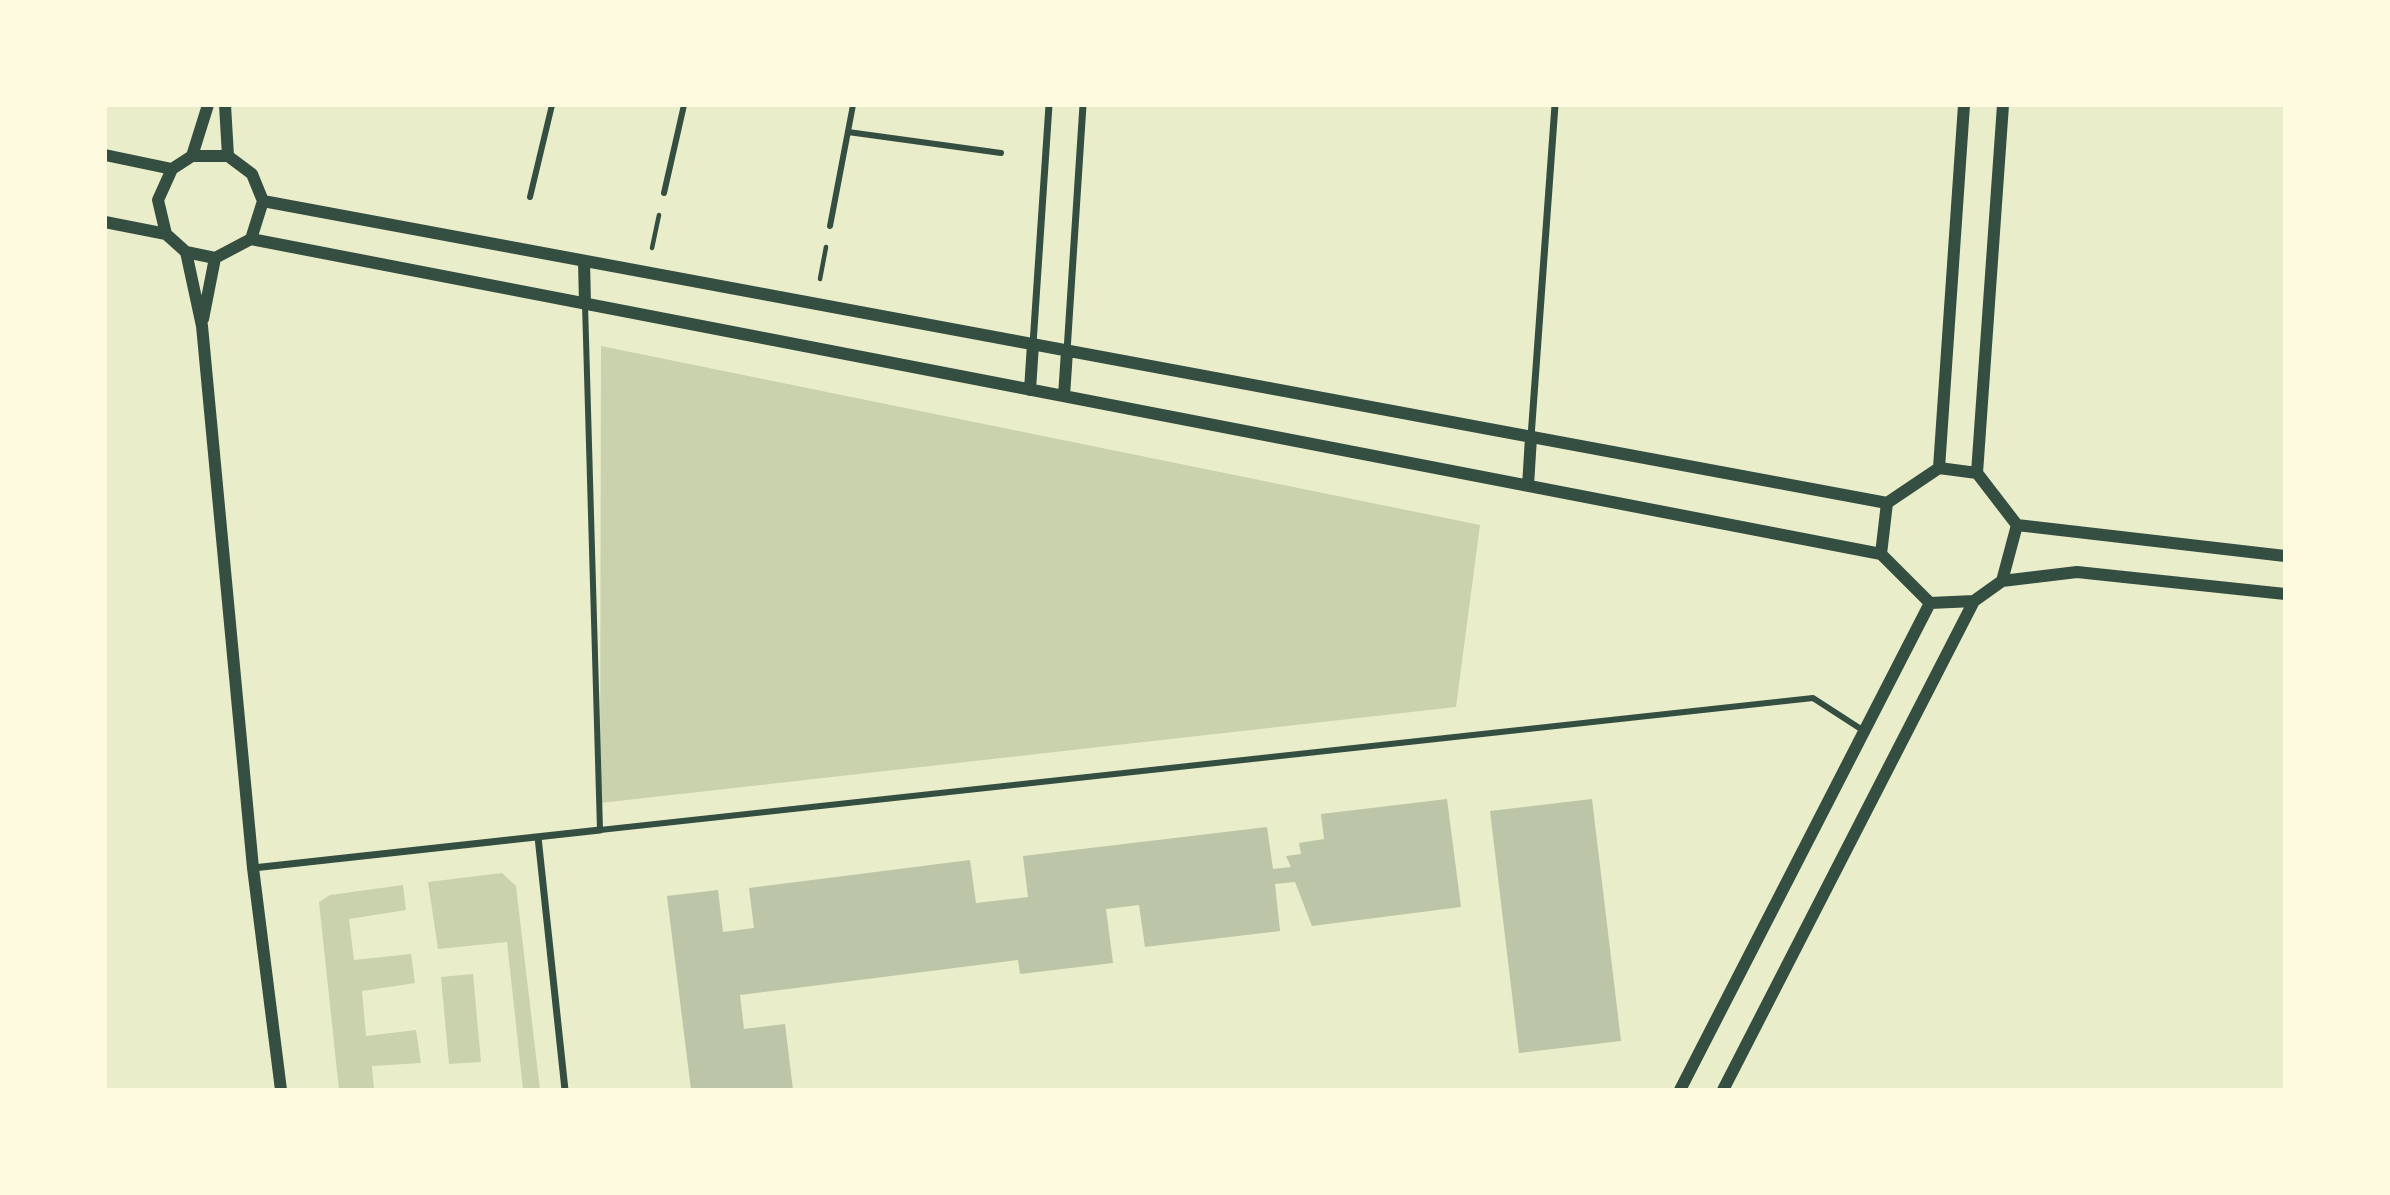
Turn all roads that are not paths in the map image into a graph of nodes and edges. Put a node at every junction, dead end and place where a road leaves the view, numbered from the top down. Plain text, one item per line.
1 (208, 105) edge
2 (225, 105) edge
3 (552, 105) edge
4 (684, 105) edge
5 (853, 105) edge
6 (1049, 105) edge
7 (1083, 105) edge
8 (1555, 105) edge
9 (1964, 105) edge
10 (2003, 105) edge
11 (848, 132) junction
12 (1001, 153) dead end
13 (105, 155) edge
14 (192, 156) junction
15 (228, 156) junction
16 (173, 169) junction
17 (664, 193) road end
18 (530, 197) dead end
19 (263, 201) junction
20 (105, 222) edge
21 (830, 226) road end
22 (166, 234) junction
23 (251, 239) junction
24 (186, 252) junction
25 (215, 258) junction
26 (584, 261) junction
27 (585, 304) junction
28 (202, 326) junction
29 (1033, 344) junction
30 (1067, 351) junction
31 (1030, 390) junction
32 (1064, 396) junction
33 (1531, 437) junction
34 (1939, 468) junction
35 (1977, 473) junction
36 (1528, 486) junction
37 (1887, 503) junction
38 (2017, 525) junction
39 (1881, 554) junction
40 (2285, 556) edge
41 (2002, 581) junction
42 (2285, 594) edge
43 (1974, 601) junction
44 (1930, 603) junction
45 (1866, 732) junction
46 (600, 830) junction
47 (538, 837) junction
48 (253, 868) junction
49 (281, 1090) edge
50 (565, 1090) edge
51 (1680, 1090) edge
52 (1723, 1090) edge

1 - 14 street
2 - 15 street
3 - 18 street
4 - 17 street
5 - 11 street
6 - 29 street
7 - 30 street
8 - 33 street
9 - 34 street
10 - 35 street
11 - 12 street
11 - 21 street
13 - 16 street
14 - 15 street
14 - 16 street
15 - 19 street
16 - 22 street
19 - 23 street
19 - 26 street
20 - 22 street
22 - 24 street
23 - 25 street
23 - 27 street
24 - 25 street
24 - 28 street
25 - 28 street
26 - 27 street
26 - 29 street
27 - 31 street
27 - 46 street
28 - 48 street
29 - 30 street
29 - 31 street
30 - 32 street
30 - 33 street
31 - 32 street
32 - 36 street
33 - 36 street
33 - 37 street
34 - 35 street
34 - 37 street
35 - 38 street
36 - 39 street
37 - 39 street
38 - 40 street
38 - 41 street
39 - 44 street
41 - 42 street
41 - 43 street
43 - 44 street
43 - 52 street
44 - 45 street
45 - 46 street
45 - 51 street
46 - 47 street
47 - 48 street
47 - 50 street
48 - 49 street

